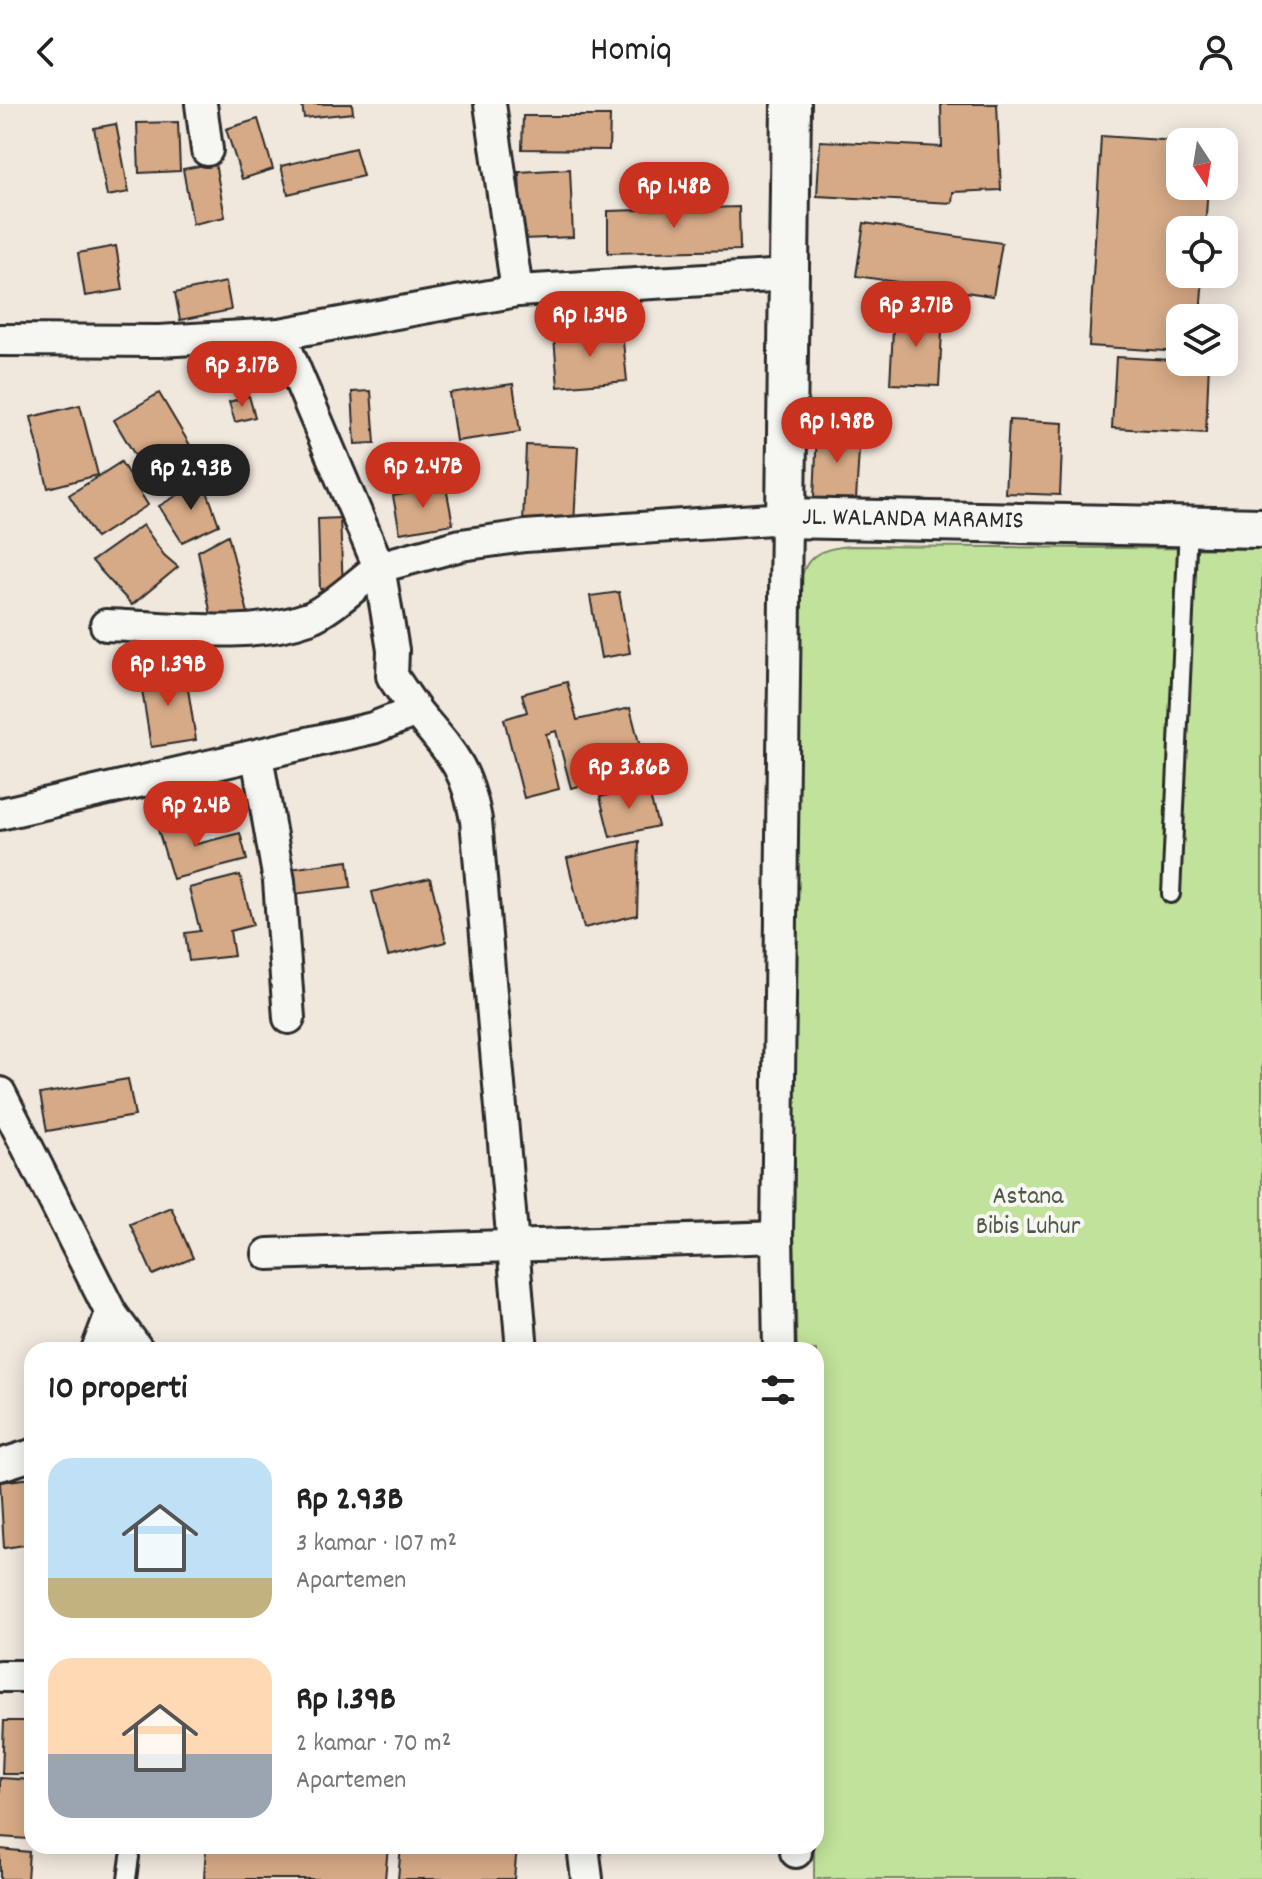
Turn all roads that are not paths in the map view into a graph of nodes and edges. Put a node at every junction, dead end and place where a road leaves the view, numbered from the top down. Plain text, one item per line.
1 (201, 104) edge
2 (490, 104) edge
3 (791, 104) edge
4 (207, 150) dead end
5 (789, 275) junction
6 (517, 291) junction
7 (280, 334) junction
8 (0, 340) edge
9 (786, 518) junction
10 (1188, 527) junction
11 (1262, 528) edge
12 (379, 567) junction
13 (106, 625) dead end
14 (416, 711) junction
15 (257, 756) junction
16 (0, 814) edge
17 (1171, 894) dead end
18 (289, 1018) dead end
19 (0, 1093) edge
20 (777, 1237) junction
21 (514, 1246) junction
22 (268, 1254) dead end
23 (111, 1313) junction
24 (100, 1342) edge
25 (132, 1342) edge
26 (521, 1342) edge
27 (779, 1342) edge
28 (24, 1458) edge
29 (0, 1465) edge
30 (0, 1676) edge
31 (24, 1676) edge
32 (584, 1854) edge
33 (130, 1857) dead end
34 (127, 1879) edge
35 (587, 1879) edge

1 - 4 street
2 - 6 street
3 - 5 street, JL. WALANDA MARAMIS
5 - 6 street
5 - 9 street, JL. WALANDA MARAMIS
6 - 7 street
7 - 8 street
7 - 12 street
9 - 10 street, JL. WALANDA MARAMIS
9 - 12 street
9 - 20 street
10 - 11 street, JL. WALANDA MARAMIS
10 - 17 lane
12 - 13 street
12 - 14 street
14 - 15 street
14 - 21 street
15 - 16 street
15 - 18 street
19 - 23 street
20 - 21 street
20 - 27 street
21 - 22 street
21 - 26 street
23 - 24 street
23 - 25 street
28 - 29 street
30 - 31 street
32 - 35 street
33 - 34 lane

